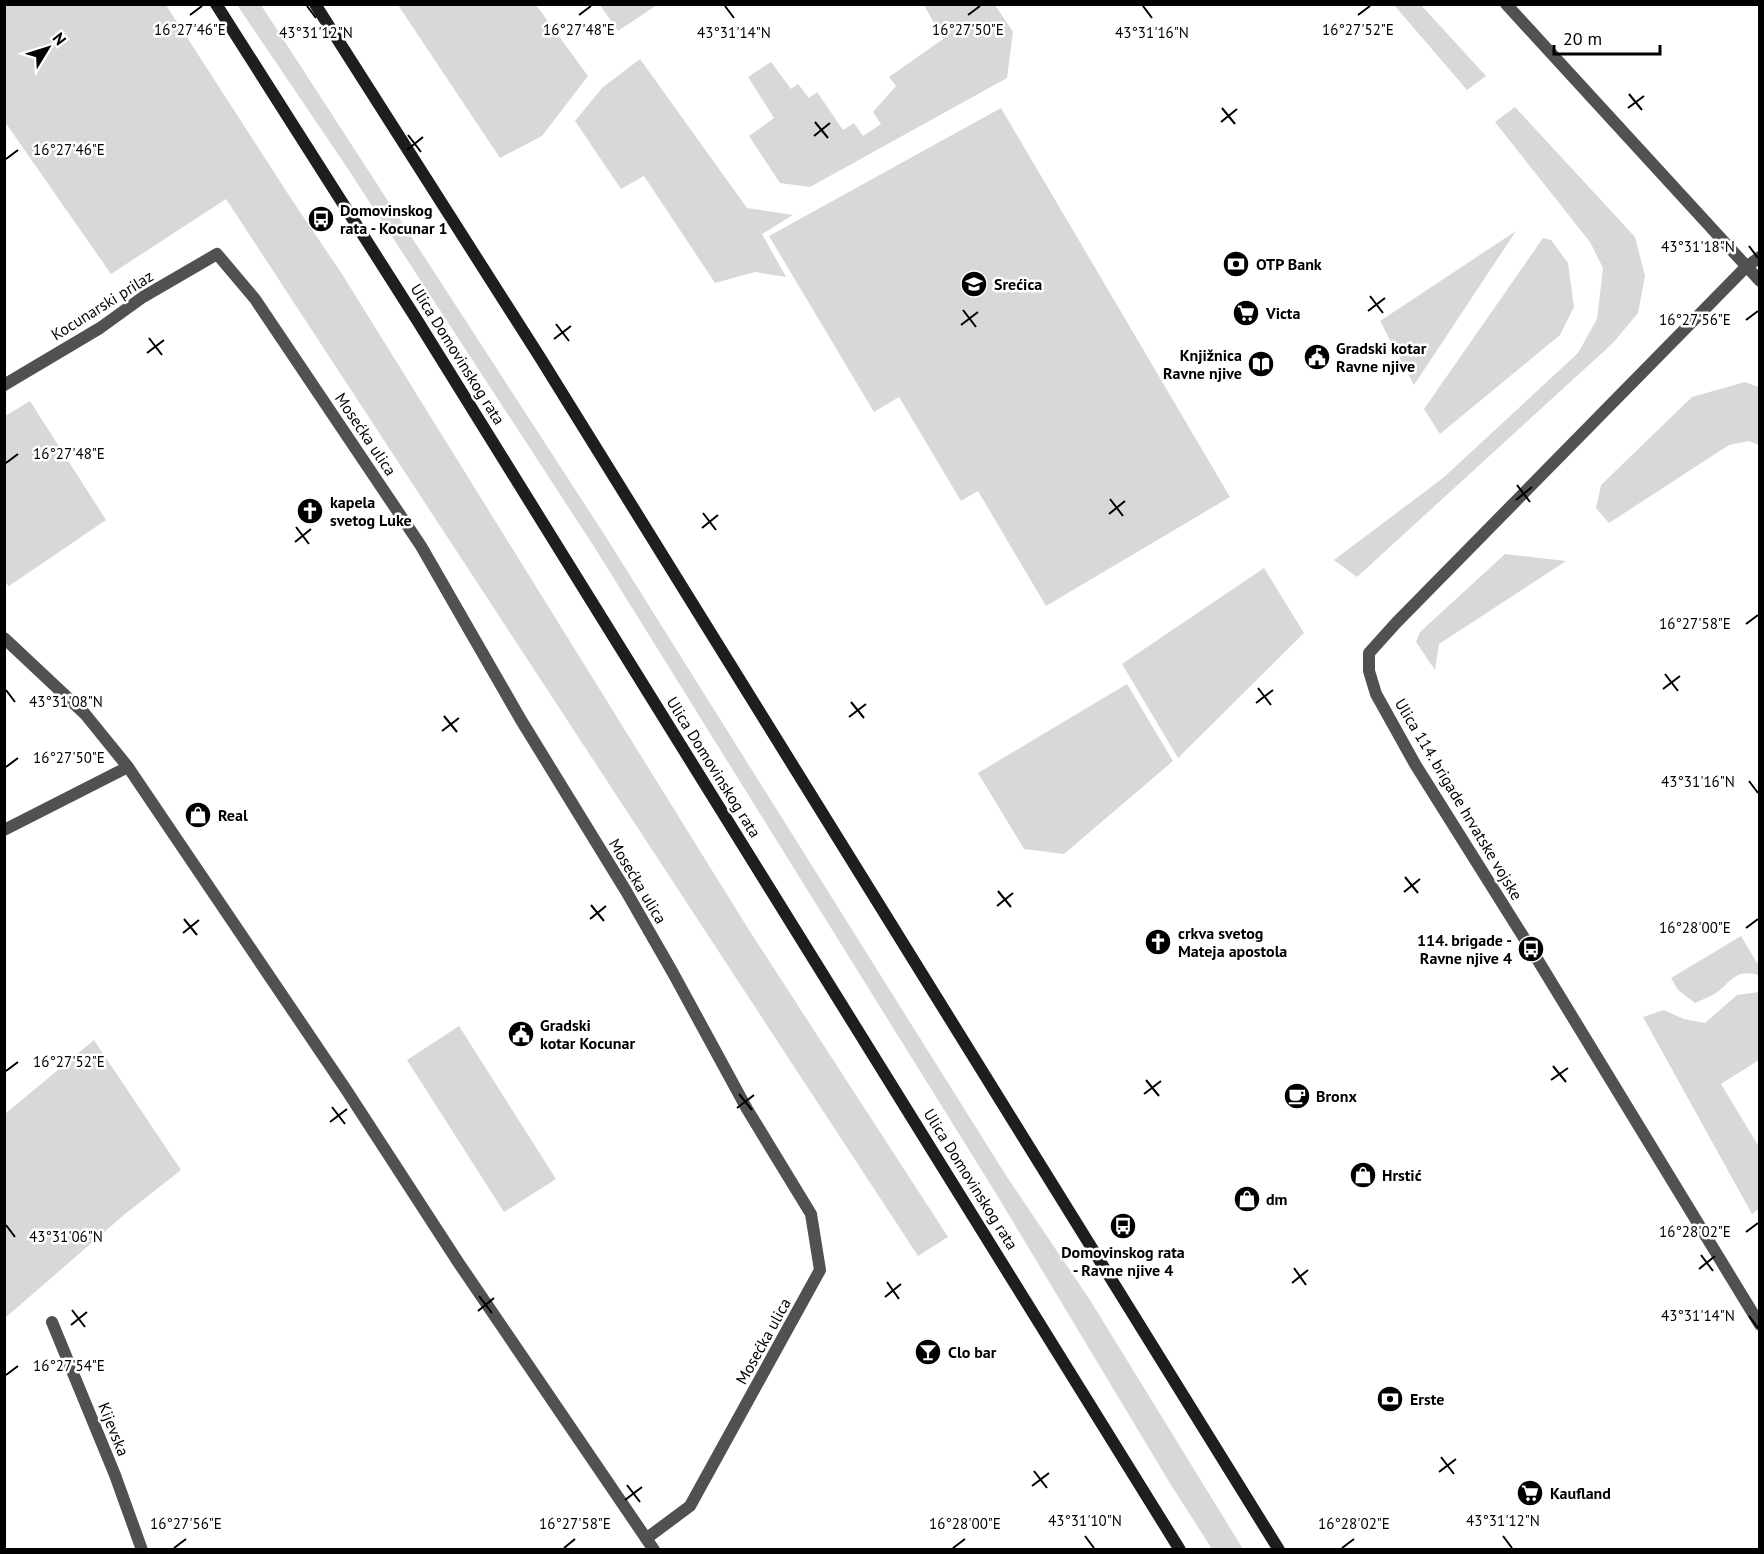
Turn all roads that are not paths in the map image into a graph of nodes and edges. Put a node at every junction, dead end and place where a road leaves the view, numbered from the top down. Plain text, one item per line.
1 (216, 4) edge
2 (315, 4) edge
3 (1506, 4) edge
4 (217, 254) joint
5 (1760, 257) edge
6 (1746, 267) junction
7 (1760, 281) edge
8 (4, 385) edge
9 (4, 638) edge
10 (128, 767) junction
11 (4, 830) edge
12 (52, 1322) dead end
13 (1760, 1325) edge
14 (646, 1538) junction
15 (142, 1550) edge
16 (654, 1550) edge
17 (1180, 1550) edge
18 (1279, 1550) edge

1 - 17 main road, Ulica Domovinskog rata
2 - 18 main road
3 - 6 street
4 - 8 street, Kocunarski prilaz
4 - 14 street, Mosećka ulica
5 - 6 street, Ulica 114. brigade hrvatske vojske
6 - 7 street
6 - 13 street, Ulica 114. brigade hrvatske vojske
9 - 10 street
10 - 11 street
10 - 14 street
12 - 15 street, Kijevska
14 - 16 street

